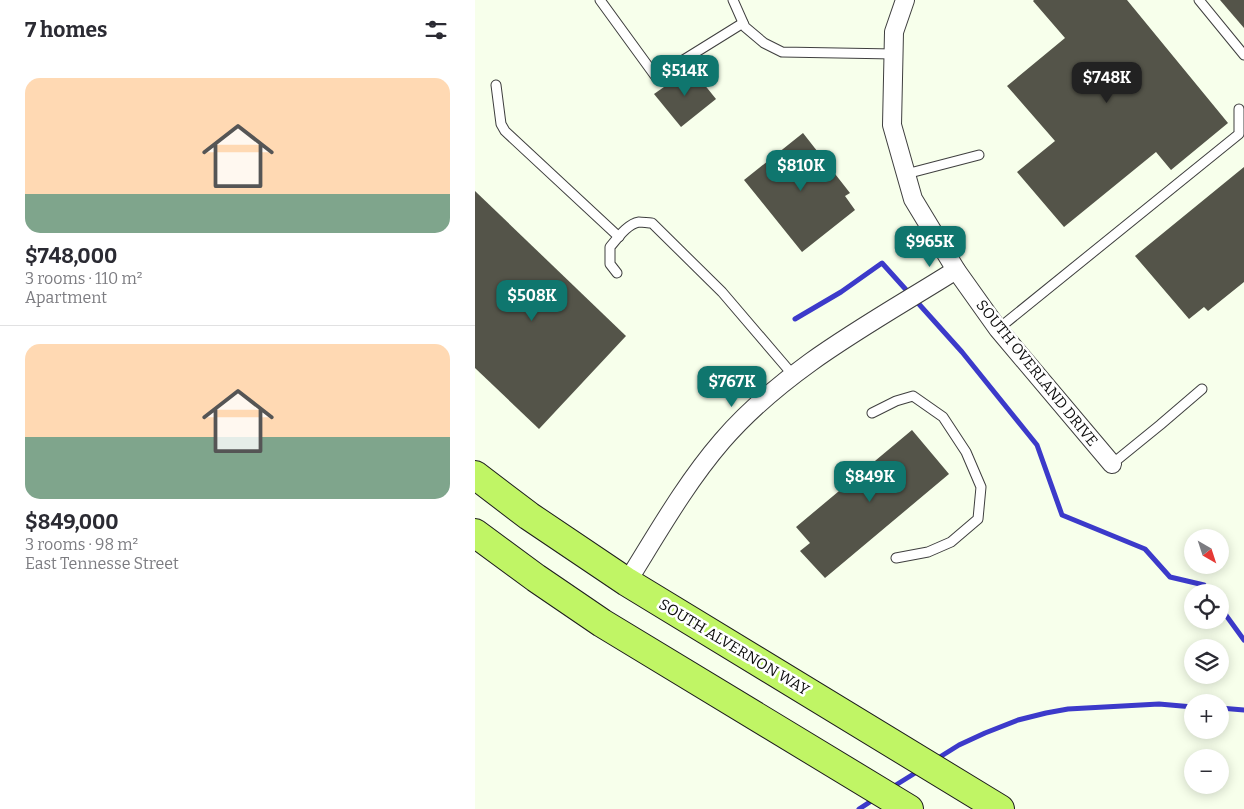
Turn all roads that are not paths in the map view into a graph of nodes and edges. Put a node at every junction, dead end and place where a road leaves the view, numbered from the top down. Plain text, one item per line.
1 (600, 0) edge
2 (733, 0) edge
3 (905, 0) edge
4 (1199, 0) edge
5 (743, 23) junction
6 (894, 54) junction
7 (1244, 55) edge
8 (496, 85) dead end
9 (1239, 109) dead end
10 (979, 156) dead end
11 (906, 174) junction
12 (619, 237) junction
13 (956, 270) junction
14 (617, 273) dead end
15 (998, 329) junction
16 (793, 375) junction
17 (1202, 388) dead end
18 (872, 413) dead end
19 (1112, 464) joint
20 (475, 475) edge
21 (475, 533) edge
22 (897, 558) dead end
23 (627, 582) junction
24 (903, 805) edge
25 (1000, 809) edge

1 - 5 lane
2 - 5 lane
3 - 6 street, SOUTH OVERLAND DRIVE
4 - 7 lane
5 - 6 lane
6 - 11 street, SOUTH OVERLAND DRIVE
8 - 12 lane
9 - 15 lane
10 - 11 lane
11 - 13 street, SOUTH OVERLAND DRIVE
12 - 14 lane
12 - 16 lane
13 - 15 street, SOUTH OVERLAND DRIVE
13 - 16 street
15 - 19 street, SOUTH OVERLAND DRIVE
16 - 23 street
17 - 19 lane
18 - 22 lane
20 - 23 main road, SOUTH ALVERNON WAY
21 - 24 main road
23 - 25 main road, SOUTH ALVERNON WAY

